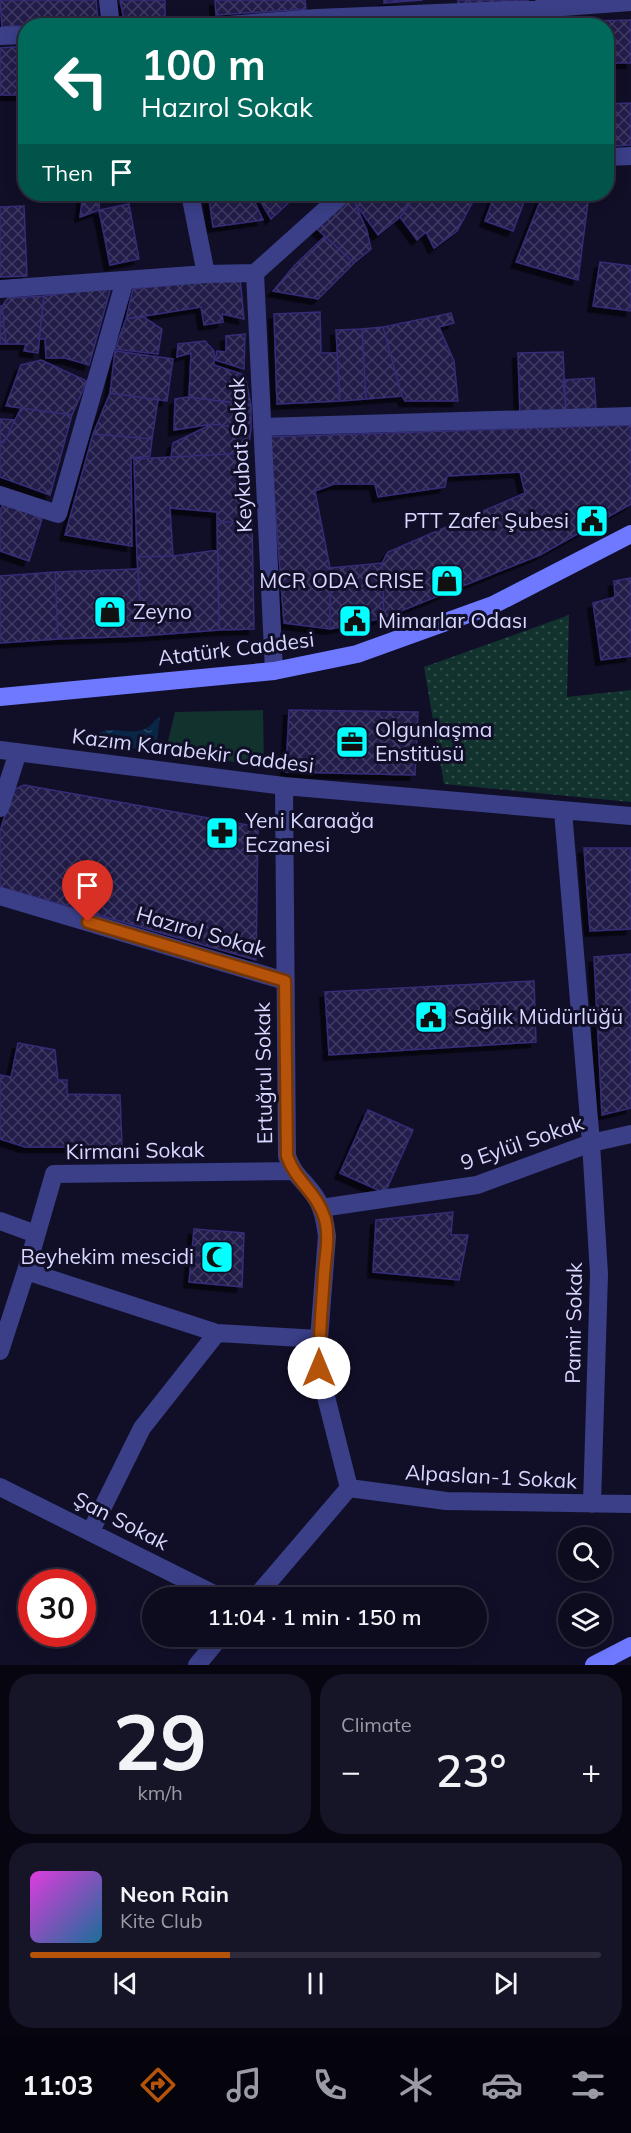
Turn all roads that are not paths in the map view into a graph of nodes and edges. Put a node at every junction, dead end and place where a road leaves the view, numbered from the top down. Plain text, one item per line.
1 (108, 0) edge
2 (631, 2) edge
3 (317, 9) edge
4 (536, 12) edge
5 (110, 18) edge
6 (263, 18) edge
7 (18, 35) edge
8 (0, 36) edge
9 (631, 156) edge
10 (614, 157) edge
11 (191, 201) edge
12 (336, 201) edge
13 (255, 273) junction
14 (206, 274) junction
15 (125, 280) junction
16 (0, 289) edge
17 (631, 416) edge
18 (262, 427) junction
19 (0, 495) edge
20 (631, 534) edge
21 (274, 671) junction
22 (0, 697) edge
23 (9, 751) edge
24 (284, 786) junction
25 (0, 808) edge
26 (563, 811) junction
27 (631, 816) edge
28 (0, 896) edge
29 (285, 981) junction
30 (631, 1134) edge
31 (591, 1143) junction
32 (292, 1171) junction
33 (321, 1208) junction
34 (0, 1221) edge
35 (36, 1234) junction
36 (26, 1271) junction
37 (217, 1333) junction
38 (319, 1339) junction
39 (0, 1351) edge
40 (0, 1487) edge
41 (350, 1488) junction
42 (592, 1504) junction
43 (631, 1504) edge
44 (91, 1531) junction
45 (200, 1587) edge
46 (264, 1587) edge
47 (631, 1646) edge
48 (212, 1647) edge
49 (197, 1665) edge
50 (594, 1665) edge

1 - 5 street
2 - 4 street
3 - 4 street
3 - 6 street
7 - 8 street
9 - 10 street
11 - 14 street
12 - 13 street
13 - 14 street
13 - 18 street, Keykubat Sokak
14 - 15 street
15 - 16 street
15 - 19 street
17 - 18 street
18 - 21 street, Keykubat Sokak
20 - 21 main road, Atatürk Caddesi
21 - 22 main road, Atatürk Caddesi
23 - 24 street, Kazım Karabekir Caddesi
23 - 25 street
24 - 26 street, Kazım Karabekir Caddesi
24 - 29 street, Ertuğrul Sokak
26 - 27 street, Kazım Karabekir Caddesi
26 - 31 street, Pamir Sokak
28 - 29 street, Hazırol Sokak
29 - 32 street, Ertuğrul Sokak
30 - 31 street, 9 Eylül Sokak
31 - 33 street, 9 Eylül Sokak
31 - 42 street, Pamir Sokak
32 - 33 street, Ertuğrul Sokak
32 - 35 street, Kirmani Sokak
33 - 38 street, Ertuğrul Sokak
34 - 35 street
35 - 36 street, Kirmani Sokak
36 - 37 street
36 - 39 street, Kirmani Sokak
37 - 38 street
37 - 44 street
38 - 41 street, Ertuğrul Sokak
40 - 44 street, Şan Sokak
41 - 42 street, Alpaslan-1 Sokak
41 - 46 street
42 - 43 street, Alpaslan-1 Sokak
44 - 45 street, Şan Sokak
47 - 50 main road
48 - 49 street

